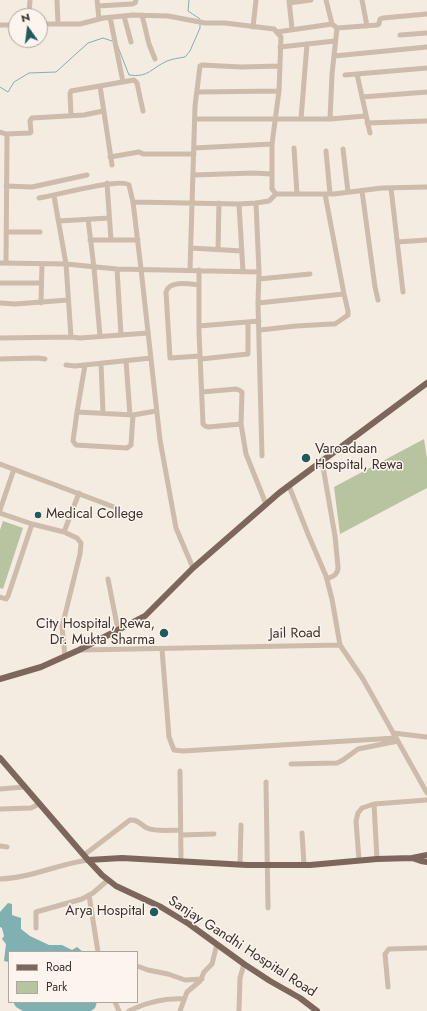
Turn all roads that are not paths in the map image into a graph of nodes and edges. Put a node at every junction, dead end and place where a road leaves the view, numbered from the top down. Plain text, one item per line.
1 (57, 0) edge
2 (98, 0) edge
3 (136, 0) edge
4 (256, 0) edge
5 (310, 0) edge
6 (326, 0) edge
7 (363, 0) edge
8 (289, 2) edge
9 (98, 6) junction
10 (427, 14) edge
11 (142, 15) junction
12 (124, 16) junction
13 (110, 17) junction
14 (99, 19) junction
15 (48, 24) edge
16 (58, 24) junction
17 (332, 24) junction
18 (367, 26) junction
19 (253, 27) junction
20 (337, 28) junction
21 (292, 29) junction
22 (277, 32) junction
23 (427, 33) edge
24 (400, 35) dead end
25 (335, 41) junction
26 (131, 42) dead end
27 (307, 44) junction
28 (280, 47) junction
29 (427, 47) edge
30 (334, 56) junction
31 (155, 59) dead end
32 (280, 66) junction
33 (427, 68) edge
34 (357, 74) junction
35 (345, 75) dead end
36 (123, 82) junction
37 (100, 86) junction
38 (279, 91) junction
39 (197, 92) junction
40 (427, 92) edge
41 (362, 97) junction
42 (143, 111) dead end
43 (103, 112) junction
44 (71, 116) junction
45 (365, 116) junction
46 (276, 119) junction
47 (301, 119) junction
48 (330, 119) junction
49 (195, 120) junction
50 (427, 121) edge
51 (367, 123) junction
52 (0, 132) edge
53 (370, 133) dead end
54 (6, 134) junction
55 (272, 144) junction
56 (194, 148) junction
57 (294, 148) dead end
58 (343, 149) dead end
59 (326, 151) dead end
60 (194, 154) junction
61 (110, 157) junction
62 (112, 165) dead end
63 (271, 174) junction
64 (87, 175) dead end
65 (193, 175) junction
66 (107, 184) junction
67 (6, 186) junction
68 (427, 187) edge
69 (391, 188) junction
70 (362, 191) junction
71 (348, 192) junction
72 (276, 194) junction
73 (297, 194) junction
74 (328, 194) junction
75 (54, 196) junction
76 (39, 198) dead end
77 (133, 202) junction
78 (192, 202) junction
79 (219, 203) junction
80 (256, 203) junction
81 (239, 204) junction
82 (0, 209) edge
83 (6, 209) junction
84 (109, 218) junction
85 (88, 219) junction
86 (59, 221) junction
87 (6, 232) junction
88 (40, 232) dead end
89 (90, 240) junction
90 (111, 240) junction
91 (138, 240) junction
92 (427, 240) edge
93 (397, 242) junction
94 (192, 248) junction
95 (218, 250) junction
96 (242, 251) junction
97 (0, 263) edge
98 (6, 264) junction
99 (42, 264) junction
100 (66, 264) junction
101 (94, 268) junction
102 (117, 269) junction
103 (141, 269) junction
104 (190, 270) junction
105 (199, 270) junction
106 (243, 272) junction
107 (259, 272) junction
108 (310, 274) dead end
109 (259, 279) junction
110 (0, 283) edge
111 (41, 283) junction
112 (199, 285) junction
113 (403, 292) dead end
114 (344, 294) junction
115 (68, 300) junction
116 (378, 300) dead end
117 (41, 303) junction
118 (0, 304) edge
119 (258, 304) junction
120 (259, 321) junction
121 (248, 322) junction
122 (199, 326) junction
123 (260, 330) junction
124 (148, 333) junction
125 (121, 335) junction
126 (100, 336) junction
127 (71, 337) junction
128 (0, 338) edge
129 (200, 357) junction
130 (151, 358) junction
131 (0, 359) edge
132 (45, 359) dead end
133 (126, 361) junction
134 (101, 364) junction
135 (66, 365) dead end
136 (85, 365) junction
137 (427, 383) edge
138 (202, 392) junction
139 (156, 411) junction
140 (77, 412) junction
141 (103, 414) junction
142 (132, 415) junction
143 (241, 424) junction
144 (262, 456) dead end
145 (322, 461) junction
146 (0, 464) edge
147 (14, 469) junction
148 (289, 486) junction
149 (79, 493) junction
150 (266, 504) junction
151 (114, 506) dead end
152 (0, 512) edge
153 (32, 524) junction
154 (64, 532) junction
155 (193, 568) junction
156 (108, 579) dead end
157 (327, 579) junction
158 (0, 597) edge
159 (118, 630) junction
160 (340, 645) junction
161 (162, 649) junction
162 (79, 650) junction
163 (65, 656) junction
164 (0, 679) edge
165 (393, 732) junction
166 (427, 736) edge
167 (397, 740) junction
168 (0, 758) edge
169 (291, 764) dead end
170 (180, 771) dead end
171 (266, 782) dead end
172 (24, 787) junction
173 (0, 789) edge
174 (427, 793) edge
175 (427, 800) edge
176 (39, 804) junction
177 (374, 804) junction
178 (0, 809) edge
179 (241, 825) dead end
180 (181, 832) junction
181 (302, 833) dead end
182 (214, 834) dead end
183 (0, 846) edge
184 (6, 847) dead end
185 (427, 855) edge
186 (86, 858) junction
187 (412, 858) junction
188 (378, 859) junction
189 (359, 860) junction
190 (181, 862) junction
191 (427, 862) edge
192 (240, 865) junction
193 (267, 865) junction
194 (304, 865) junction
195 (0, 879) edge
196 (108, 880) junction
197 (89, 895) junction
198 (268, 908) dead end
199 (36, 928) dead end
200 (217, 944) junction
201 (427, 948) edge
202 (98, 951) edge
203 (244, 964) junction
204 (138, 966) edge
205 (202, 978) junction
206 (388, 987) dead end
207 (184, 999) junction
208 (129, 1011) edge
209 (180, 1011) edge
210 (239, 1011) edge
211 (317, 1011) edge

1 - 16 street
2 - 9 street
3 - 9 street
4 - 19 street
5 - 8 street
6 - 17 street
7 - 18 street
8 - 21 street
9 - 14 street
10 - 18 street
11 - 12 street
11 - 19 street
11 - 31 street
12 - 13 street
12 - 26 street
13 - 14 street
13 - 36 street
14 - 16 street
15 - 16 street
17 - 20 street
17 - 21 street
18 - 20 street
19 - 22 street
20 - 25 street
21 - 22 street
22 - 28 street
23 - 24 street
25 - 27 street
25 - 30 street
27 - 28 street
27 - 47 street
28 - 32 street
29 - 30 street
30 - 48 street
32 - 38 street
32 - 39 street
33 - 34 street
34 - 35 street
34 - 41 street
36 - 37 street
36 - 42 street
37 - 43 street
37 - 44 street
38 - 39 street
38 - 46 street
39 - 49 street
40 - 41 street
41 - 45 street
43 - 44 street
43 - 61 street
44 - 54 street
45 - 48 street
45 - 51 street
46 - 47 street
46 - 49 street
46 - 55 street
47 - 48 street
49 - 56 street
50 - 51 street
51 - 53 street
52 - 54 street
54 - 67 street
55 - 56 street
55 - 63 street
56 - 60 street
57 - 73 street
58 - 71 street
59 - 74 street
60 - 61 street
60 - 65 street
61 - 62 street
63 - 65 street
63 - 72 street
64 - 67 street
65 - 78 street
66 - 75 street
66 - 77 street
66 - 84 street
67 - 83 street
68 - 69 street
69 - 70 street
69 - 93 street
70 - 71 street
70 - 116 street
71 - 74 street
72 - 73 street
72 - 80 street
73 - 74 street
74 - 114 street
75 - 76 street
75 - 86 street
77 - 78 street
77 - 91 street
78 - 79 street
78 - 94 street
79 - 81 street
79 - 95 street
80 - 81 street
80 - 107 street
81 - 96 street
82 - 83 street
83 - 87 street
84 - 85 street
84 - 90 street
85 - 86 street
85 - 89 street
86 - 100 street
87 - 88 street
87 - 98 street
89 - 90 street
89 - 101 street
90 - 91 street
91 - 103 street
92 - 93 street
93 - 113 street
94 - 95 street
94 - 104 street
95 - 96 street
96 - 106 street
97 - 98 street
98 - 99 street
99 - 100 street
99 - 111 street
100 - 101 street
100 - 115 street
101 - 102 street
101 - 126 street
102 - 103 street
102 - 125 street
103 - 104 street
103 - 124 street
104 - 105 street
105 - 106 street
105 - 112 street
106 - 107 street
107 - 109 street
108 - 109 street
109 - 119 street
110 - 111 street
111 - 117 street
112 - 122 street
112 - 129 street
114 - 119 street
114 - 123 street
115 - 117 street
115 - 127 street
117 - 118 street
119 - 120 street
120 - 121 street
120 - 123 street
121 - 122 street
121 - 129 street
122 - 129 street
123 - 144 street
124 - 125 street
124 - 130 street
125 - 126 street
126 - 127 street
127 - 128 street
129 - 138 street
130 - 133 street
130 - 139 street
131 - 132 street
133 - 134 street
133 - 142 street
134 - 136 street
134 - 141 street
135 - 136 street
136 - 140 street
137 - 145 main road
138 - 143 street
138 - 143 street
139 - 142 street
139 - 155 street
140 - 141 street
140 - 142 street
141 - 142 street
143 - 150 street
145 - 148 main road
145 - 157 street
146 - 147 street
147 - 149 street
147 - 152 street
148 - 150 main road
148 - 157 street
149 - 151 street
149 - 154 street
150 - 155 main road
152 - 153 street
153 - 154 street
153 - 158 street
154 - 163 street
155 - 159 main road
156 - 159 street
157 - 160 street
159 - 162 main road
160 - 161 street, Jail Road
160 - 165 street, Jail Road
161 - 162 street, Jail Road
161 - 167 street
162 - 163 main road
163 - 164 main road
165 - 166 street
165 - 167 street, Jail Road
167 - 169 street
167 - 174 street, Jail Road
168 - 172 main road, Sanjay Gandhi Hospital Road
170 - 180 street
171 - 193 street
172 - 173 street
172 - 176 main road, Sanjay Gandhi Hospital Road
175 - 177 street
176 - 178 street
176 - 186 main road, Sanjay Gandhi Hospital Road
177 - 188 street
177 - 189 street
179 - 192 street
180 - 182 street
180 - 186 street
180 - 190 street
181 - 194 street
183 - 184 street
185 - 187 main road
186 - 190 main road
186 - 195 street
186 - 196 main road, Sanjay Gandhi Hospital Road
187 - 188 main road
187 - 191 main road
188 - 189 main road
189 - 194 main road
190 - 192 main road
192 - 193 main road
193 - 194 main road
193 - 198 street
196 - 197 street
196 - 200 main road, Sanjay Gandhi Hospital Road
197 - 199 street
197 - 202 street
200 - 203 main road, Sanjay Gandhi Hospital Road
200 - 205 street
201 - 206 street
203 - 210 street
203 - 211 main road, Sanjay Gandhi Hospital Road
204 - 205 street
205 - 207 street
207 - 208 street
207 - 209 street

